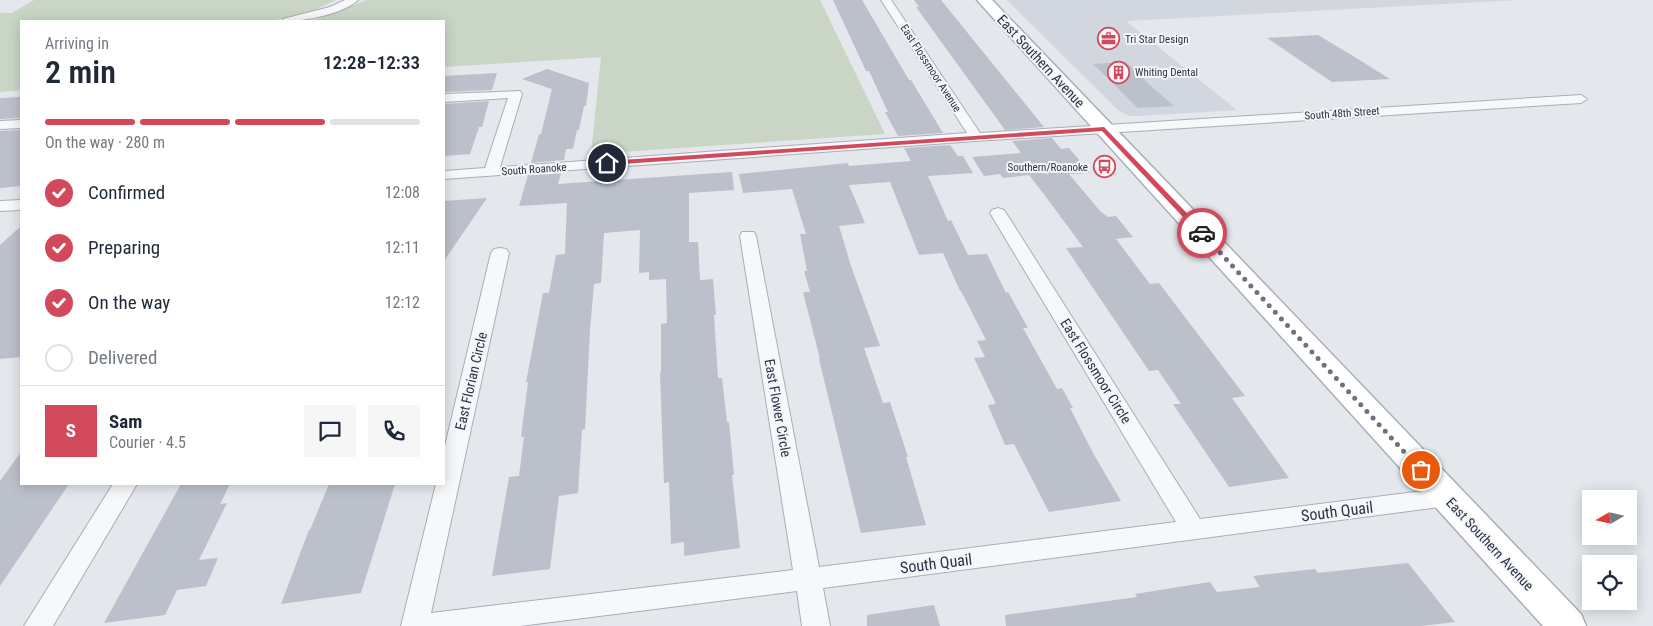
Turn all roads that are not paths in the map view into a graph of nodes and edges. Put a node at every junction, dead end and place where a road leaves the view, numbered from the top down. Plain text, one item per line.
1 (353, 0) edge
2 (886, 0) edge
3 (984, 0) edge
4 (291, 20) edge
5 (445, 98) edge
6 (1581, 99) dead end
7 (20, 124) edge
8 (0, 125) edge
9 (1104, 129) junction
10 (976, 137) junction
11 (490, 172) junction
12 (445, 175) edge
13 (998, 213) dead end
14 (748, 236) dead end
15 (500, 253) dead end
16 (124, 485) edge
17 (1447, 497) junction
18 (1194, 530) junction
19 (808, 579) junction
20 (38, 626) edge
21 (416, 626) edge
22 (424, 626) edge
23 (816, 626) edge
24 (1567, 626) edge

1 - 4 street
2 - 10 street, East Flossmoor Avenue
3 - 9 main road, East Southern Avenue
5 - 11 street
6 - 9 street, South 48th Street
7 - 8 street
9 - 10 street, South Roanoke
9 - 17 main road, East Southern Avenue
10 - 11 street, South Roanoke
11 - 12 street, South Roanoke
13 - 18 street, East Flossmoor Circle
14 - 19 street, East Flower Circle
15 - 21 street, East Florian Circle
16 - 20 street
17 - 18 street, South Quail
17 - 24 main road, East Southern Avenue
18 - 19 street, South Quail
19 - 22 street, South Quail
19 - 23 street

